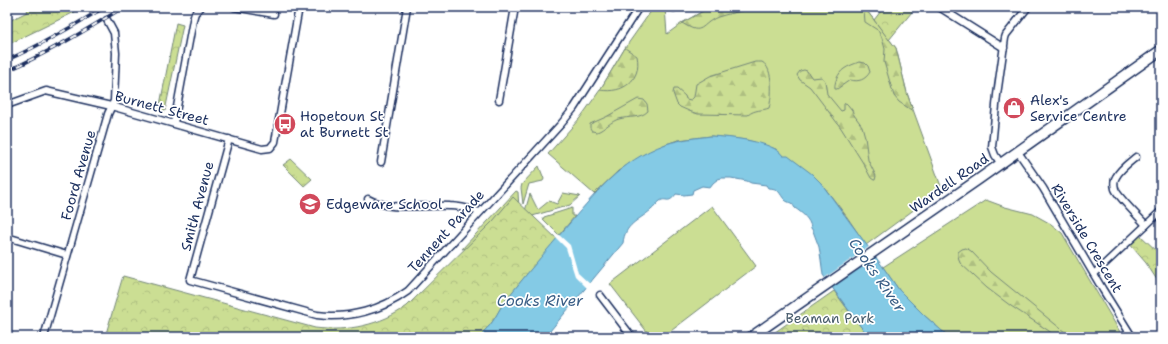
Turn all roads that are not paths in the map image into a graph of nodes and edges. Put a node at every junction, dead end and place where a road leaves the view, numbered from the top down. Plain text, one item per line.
1 (201, 7) edge
2 (234, 7) edge
3 (299, 7) edge
4 (407, 7) edge
5 (515, 7) edge
6 (639, 7) edge
7 (939, 7) edge
8 (1028, 7) edge
9 (274, 14) dead end
10 (107, 20) dead end
11 (1004, 48) junction
12 (1161, 50) edge
13 (499, 100) dead end
14 (7, 105) edge
15 (111, 106) junction
16 (174, 123) junction
17 (229, 139) junction
18 (1018, 152) junction
19 (1136, 157) dead end
20 (381, 162) dead end
21 (1001, 164) junction
22 (368, 199) dead end
23 (1161, 211) edge
24 (480, 212) junction
25 (1146, 225) junction
26 (7, 237) edge
27 (67, 255) junction
28 (1094, 274) junction
29 (190, 280) joint
30 (600, 295) dead end
31 (44, 337) edge
32 (632, 337) edge
33 (750, 337) edge
34 (1136, 337) edge

1 - 16 street
2 - 9 street
3 - 17 street, Burnett Street
4 - 20 street
5 - 13 street
6 - 24 street, Tennent Parade
7 - 11 street
8 - 11 street
10 - 15 street, Foord Avenue
11 - 21 street
12 - 18 main road, Wardell Road
14 - 15 street, Burnett Street
15 - 16 street, Burnett Street
15 - 27 street, Foord Avenue
16 - 17 street, Burnett Street
17 - 29 street, Smith Avenue
18 - 21 main road, Wardell Road
18 - 28 street, Riverside Crescent
19 - 25 street
21 - 33 main road, Wardell Road
22 - 24 street
23 - 25 street
24 - 29 street, Tennent Parade
25 - 28 street
26 - 27 street
27 - 31 street, Foord Avenue
28 - 34 street, Riverside Crescent
30 - 32 street

